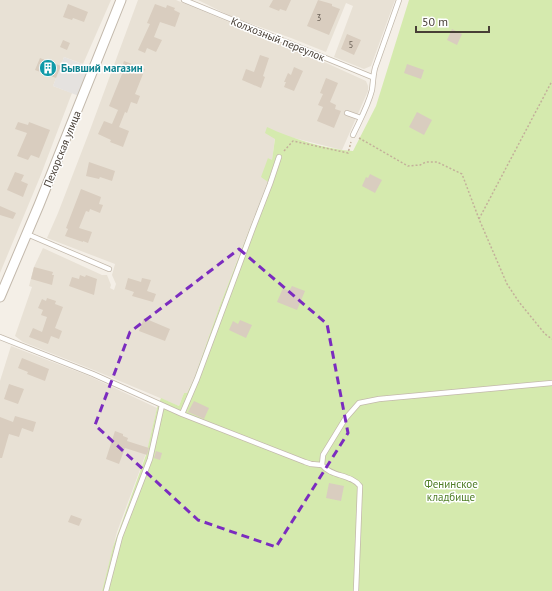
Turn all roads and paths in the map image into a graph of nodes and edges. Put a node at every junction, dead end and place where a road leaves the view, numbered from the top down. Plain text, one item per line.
1 (121, 0) edge
2 (184, 0) edge
3 (399, 0) edge
4 (372, 77) junction
5 (552, 81) edge
6 (347, 113) dead end
7 (361, 118) junction
8 (354, 135) junction
9 (279, 157) joint
10 (479, 220) junction
11 (27, 234) junction
12 (109, 269) dead end
13 (0, 297) edge
14 (0, 337) edge
15 (552, 338) edge
16 (552, 383) edge
17 (162, 405) junction
18 (182, 414) junction
19 (322, 465) junction
20 (106, 591) edge
21 (356, 591) edge

1 - 11 street, Пехорская улица
2 - 4 lane, Колхозный переулок
3 - 4 lane
4 - 7 lane
5 - 10 path
6 - 7 lane
7 - 8 lane
8 - 9 path
8 - 10 path
9 - 18 lane
10 - 15 path
11 - 12 lane
11 - 13 street, Пехорская улица
14 - 17 lane
16 - 19 lane
17 - 18 lane
17 - 20 lane
18 - 19 lane
19 - 21 lane

